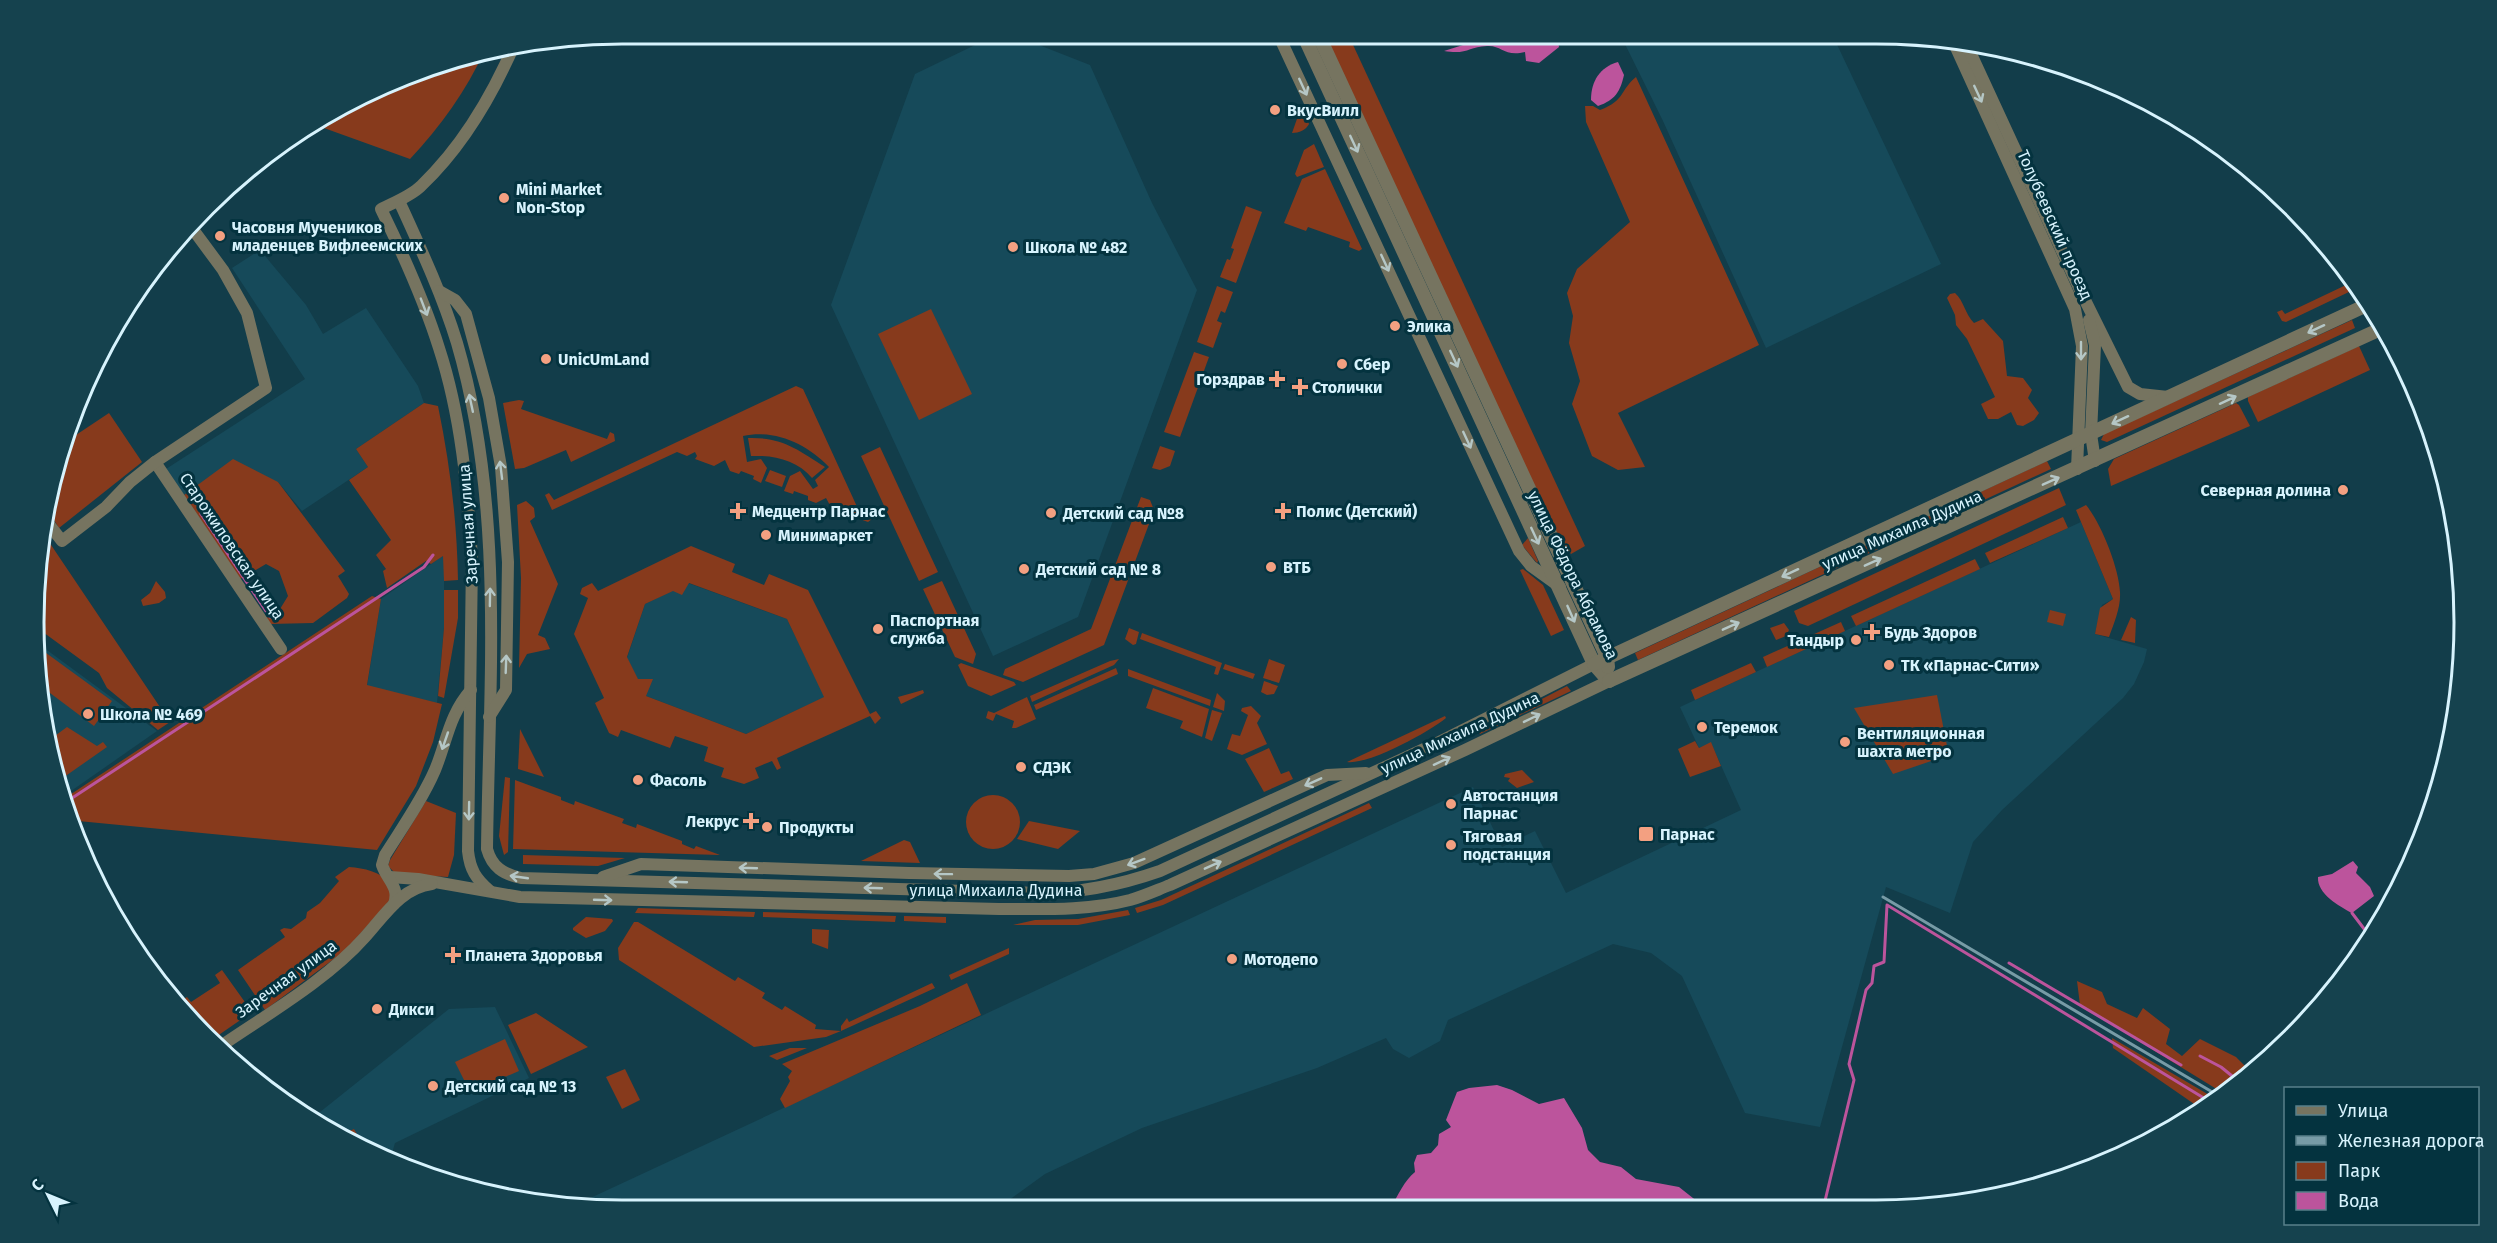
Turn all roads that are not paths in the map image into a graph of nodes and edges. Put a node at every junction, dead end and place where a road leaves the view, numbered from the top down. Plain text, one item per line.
1 (1283, 44) edge
2 (1308, 44) edge
3 (1323, 44) edge
4 (1957, 49) edge
5 (1970, 52) edge
6 (510, 55) edge
7 (399, 201) junction
8 (195, 232) edge
9 (2080, 290) junction
10 (439, 291) junction
11 (2361, 308) edge
12 (2375, 332) edge
13 (2170, 397) junction
14 (2091, 434) junction
15 (2078, 440) junction
16 (2095, 461) junction
17 (155, 462) junction
18 (2077, 469) junction
19 (51, 528) edge
20 (1560, 587) junction
21 (281, 649) dead end
22 (1607, 657) junction
23 (1594, 664) junction
24 (1609, 681) junction
25 (471, 690) junction
26 (489, 718) junction
27 (1370, 773) junction
28 (1275, 817) junction
29 (1283, 834) junction
30 (489, 860) joint
31 (390, 877) junction
32 (596, 879) junction
33 (439, 883) junction
34 (491, 892) junction
35 (394, 904) junction
36 (226, 1042) edge

1 -> 20 street
2 -> 20 street, улица Фёдора Абрамова
3 - 22 street, улица Фёдора Абрамова
4 -> 15 street, Толубеевский проезд
5 - 9 street, Толубеевский проезд
6 - 7 street
7 - 10 street, Заречная улица
7 -> 25 street, Заречная улица
8 - 17 street
9 - 13 street, Толубеевский проезд
9 - 14 street, Толубеевский проезд
26 -> 10 street, Заречная улица
26 -> 10 street
11 -> 13 street, улица Михаила Дудина
16 -> 12 street, улица Михаила Дудина
13 -> 14 street, улица Михаила Дудина
14 - 15 street, улица Михаила Дудина
14 - 16 street, Толубеевский проезд
15 - 18 street, Толубеевский проезд
15 -> 22 street, улица Михаила Дудина
16 - 18 street, улица Михаила Дудина
17 - 19 street
17 - 21 street, Старожиловская улица
24 -> 18 street, улица Михаила Дудина
20 -> 23 street, улица Фёдора Абрамова
22 - 23 street, улица Михаила Дудина
22 - 24 street, улица Фёдора Абрамова
23 - 24 street, улица Фёдора Абрамова
23 - 27 street, улица Михаила Дудина
29 -> 24 street, улица Михаила Дудина
25 -> 31 street
25 -> 34 street, Заречная улица
26 - 30 street, Заречная улица
27 - 28 street, улица Михаила Дудина
27 -> 32 street
28 - 29 street
28 -> 32 street, улица Михаила Дудина
34 -> 29 street, улица Михаила Дудина
32 -> 30 street, улица Михаила Дудина
31 - 33 street, улица Михаила Дудина
31 - 35 street
33 - 34 street, улица Михаила Дудина
33 - 35 street, Заречная улица
35 - 36 street, Заречная улица

